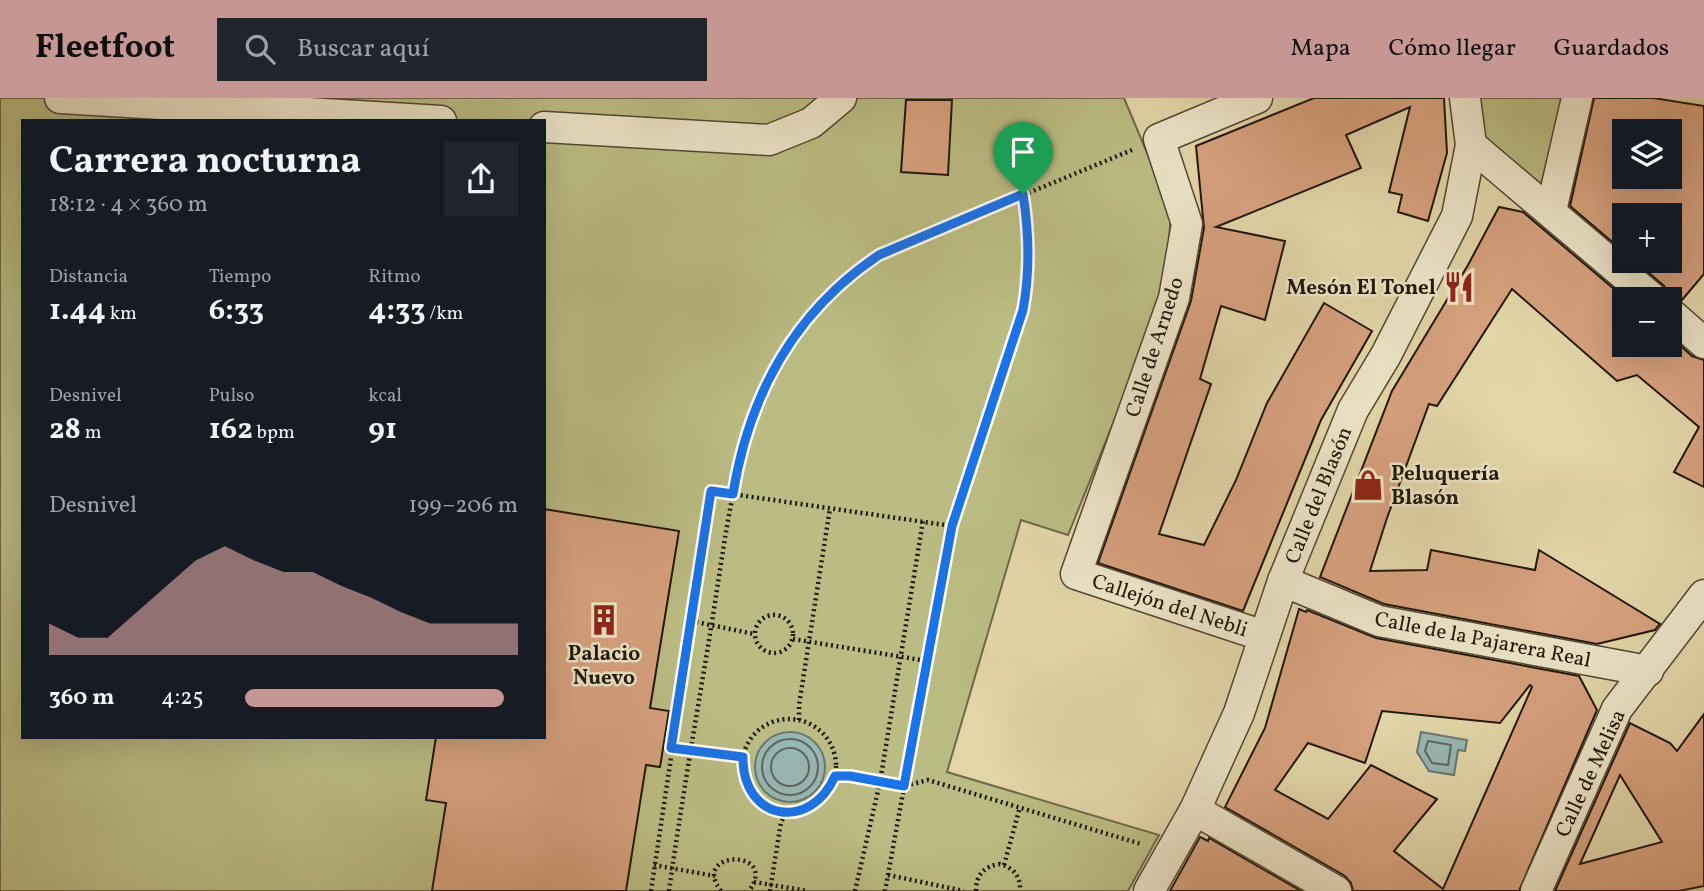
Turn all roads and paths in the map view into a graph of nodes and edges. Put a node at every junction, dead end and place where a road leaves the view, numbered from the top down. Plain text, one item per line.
1 (60, 98) edge
2 (841, 98) edge
3 (1257, 98) edge
4 (1465, 98) edge
5 (1577, 98) edge
6 (408, 119) edge
7 (546, 127) edge
8 (1159, 139) junction
9 (1471, 145) junction
10 (1023, 194) junction
11 (1551, 211) junction
12 (1639, 287) edge
13 (1682, 323) edge
14 (1704, 342) edge
15 (733, 494) junction
16 (830, 508) junction
17 (923, 521) junction
18 (952, 526) junction
19 (1076, 574) joint
20 (1283, 581) junction
21 (1704, 594) edge
22 (691, 621) junction
23 (712, 624) junction
24 (754, 634) junction
25 (1264, 636) junction
26 (793, 639) junction
27 (809, 641) junction
28 (901, 657) junction
29 (927, 661) junction
30 (1648, 671) junction
31 (799, 720) junction
32 (671, 748) junction
33 (691, 750) junction
34 (743, 757) junction
35 (835, 776) junction
36 (880, 782) junction
37 (904, 786) junction
38 (1020, 807) junction
39 (1195, 810) junction
40 (787, 813) junction
41 (1135, 856) dead end
42 (654, 865) junction
43 (1004, 865) junction
44 (672, 868) junction
45 (715, 876) junction
46 (888, 876) junction
47 (754, 882) junction
48 (771, 884) junction
49 (651, 891) edge
50 (669, 891) edge
51 (721, 891) edge
52 (749, 891) edge
53 (770, 891) edge
54 (808, 891) edge
55 (855, 891) edge
56 (885, 891) edge
57 (964, 891) edge
58 (976, 891) edge
59 (1020, 891) edge
60 (1149, 891) edge
61 (1336, 891) edge
62 (1536, 891) edge

1 - 6 street
2 - 7 street
3 - 8 street
4 - 9 street, Calle del Blasón
5 - 11 street
8 - 10 path
8 - 19 street, Calle de Arnedo
9 - 11 street
9 - 20 street, Calle del Blasón
10 - 15 path
10 - 18 path
11 - 12 street
13 - 14 street
15 - 16 path
15 - 22 path
15 - 23 path
16 - 17 path
16 - 27 path
17 - 18 path
17 - 28 path
18 - 29 path
19 - 25 street, Callejón del Nebli
20 - 25 street, Calle del Blasón
20 - 30 street, Calle de la Pajarera Real
21 - 30 street, Calle de Melisa
22 - 23 path
22 - 32 path
23 - 24 path
23 - 33 path
24 - 26 path
24 - 26 path
25 - 39 street, Calle del Blasón
26 - 27 path
27 - 28 path
27 - 31 path
28 - 29 path
28 - 36 path
29 - 37 path
30 - 62 street, Calle de Melisa
31 - 34 path
31 - 35 path
32 - 33 path
32 - 42 path
33 - 34 path
33 - 44 path
34 - 40 path
35 - 36 path
35 - 40 path
36 - 37 path
36 - 55 path
37 - 38 path
37 - 46 path
38 - 41 path
38 - 43 path
39 - 60 street, Calle del Blasón
39 - 61 street
40 - 48 path
42 - 44 path
42 - 49 path
43 - 58 path
43 - 59 path
44 - 45 path
44 - 50 path
45 - 47 path
45 - 51 path
46 - 56 path
46 - 57 path
47 - 48 path
47 - 52 path
48 - 53 path
48 - 54 path

